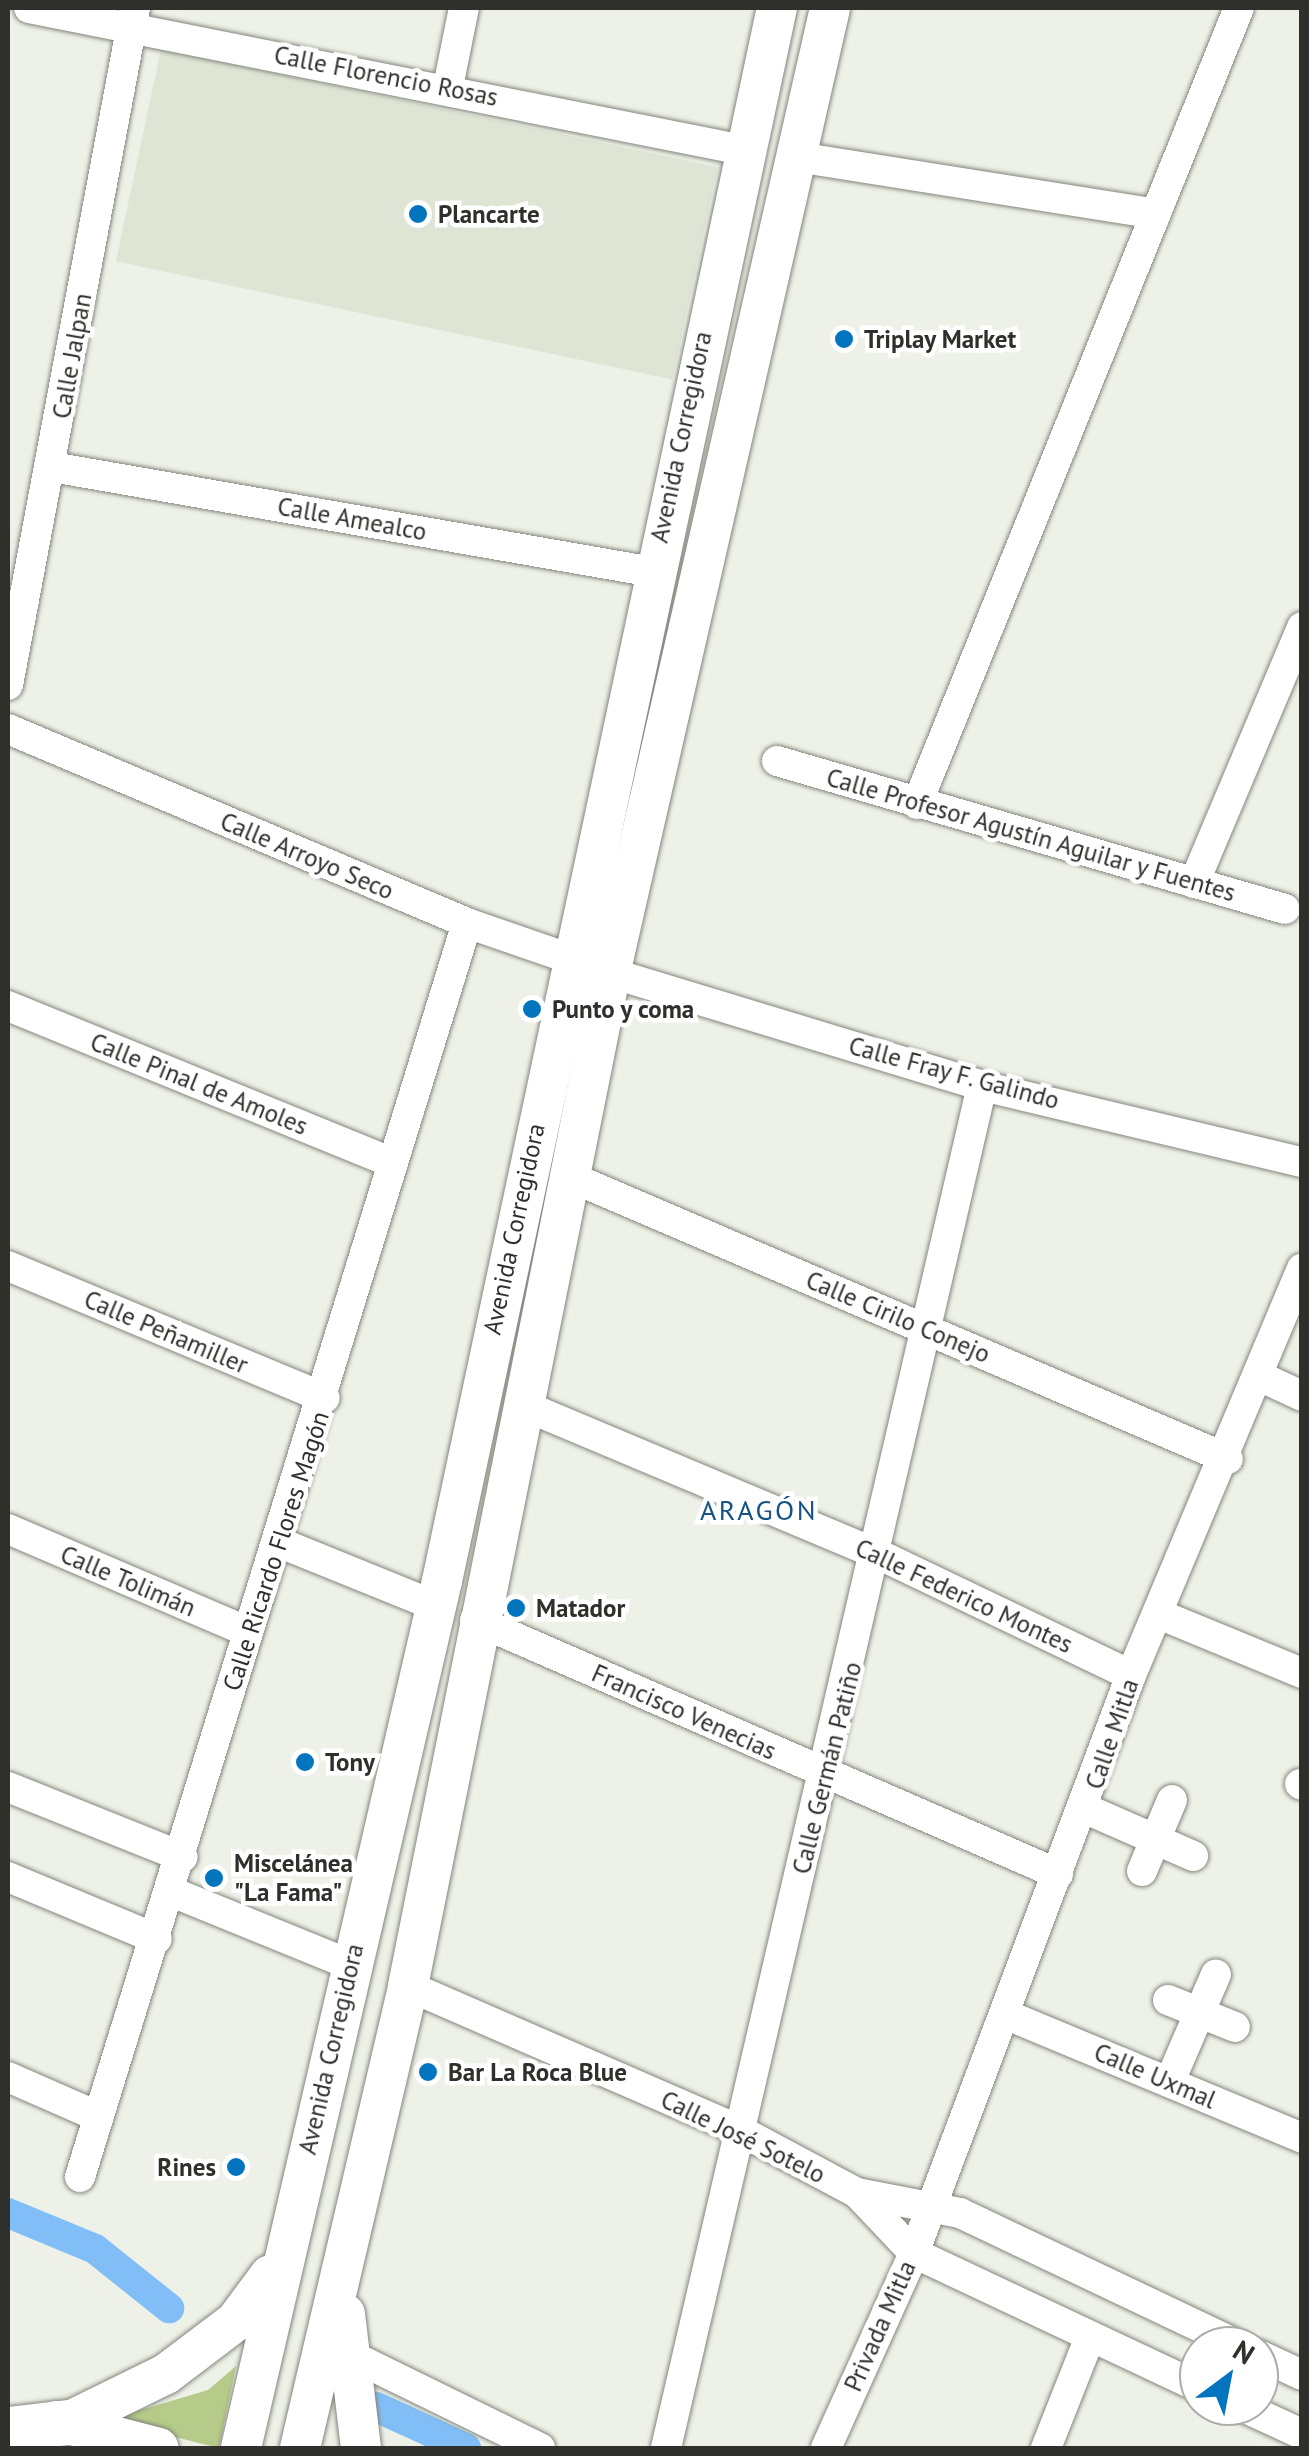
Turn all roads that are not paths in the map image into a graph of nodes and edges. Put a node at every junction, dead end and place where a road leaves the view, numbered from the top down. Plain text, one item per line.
1 (28, 8) edge
2 (464, 8) edge
3 (777, 8) edge
4 (830, 8) edge
5 (1239, 8) edge
6 (133, 17) edge
7 (448, 88) junction
8 (743, 150) junction
9 (797, 156) junction
10 (1155, 214) junction
11 (52, 467) junction
12 (653, 572) junction
13 (1302, 627) edge
14 (8, 686) edge
15 (8, 730) edge
16 (777, 761) dead end
17 (917, 804) junction
18 (1194, 883) junction
19 (1285, 910) dead end
20 (468, 923) junction
21 (570, 955) junction
22 (611, 973) junction
23 (8, 1006) edge
24 (982, 1086) junction
25 (390, 1162) junction
26 (1302, 1162) edge
27 (568, 1176) junction
28 (8, 1266) edge
29 (1302, 1270) edge
30 (929, 1330) junction
31 (1261, 1377) junction
32 (1302, 1396) edge
33 (325, 1398) junction
34 (520, 1404) junction
35 (1228, 1459) junction
36 (8, 1529) edge
37 (278, 1542) junction
38 (880, 1555) junction
39 (436, 1606) junction
40 (1161, 1614) junction
41 (475, 1620) junction
42 (248, 1632) junction
43 (1302, 1673) edge
44 (1131, 1675) junction
45 (824, 1773) junction
46 (8, 1787) edge
47 (1172, 1800) dead end
48 (1086, 1809) junction
49 (1156, 1841) junction
50 (182, 1856) junction
51 (1193, 1856) dead end
52 (1142, 1871) dead end
53 (1058, 1874) junction
54 (8, 1877) edge
55 (172, 1892) junction
56 (158, 1939) junction
57 (353, 1966) junction
58 (1216, 1974) dead end
59 (408, 1986) junction
60 (1168, 2000) dead end
61 (1201, 2012) junction
62 (1007, 2015) junction
63 (1235, 2027) dead end
64 (8, 2076) edge
65 (1170, 2082) junction
66 (99, 2117) junction
67 (740, 2130) junction
68 (1302, 2138) edge
69 (80, 2177) dead end
70 (857, 2193) junction
71 (932, 2202) junction
72 (914, 2252) junction
73 (280, 2259) junction
74 (342, 2280) junction
75 (1197, 2326) edge
76 (1090, 2337) junction
77 (348, 2354) junction
78 (1279, 2365) edge
79 (1302, 2376) edge
80 (1179, 2378) edge
81 (8, 2414) edge
82 (68, 2422) junction
83 (8, 2429) edge
84 (159, 2448) edge
85 (241, 2448) edge
86 (300, 2448) edge
87 (362, 2448) edge
88 (540, 2448) edge
89 (666, 2448) edge
90 (826, 2448) edge
91 (1046, 2448) edge

1 - 6 street, Calle Florencio Rosas
2 - 7 street
3 - 8 main road, Avenida Corregidora
4 - 9 main road, Avenida Corregidora
5 - 10 street
6 - 7 street, Calle Florencio Rosas
6 - 11 street, Calle Jalpan
7 - 8 street, Calle Florencio Rosas
8 - 12 main road, Avenida Corregidora
9 - 10 street
9 - 22 main road, Avenida Corregidora
10 - 17 street
11 - 12 street, Calle Amealco
11 - 14 street, Calle Jalpan
12 - 21 main road, Avenida Corregidora
13 - 18 street
15 - 20 street, Calle Arroyo Seco
16 - 17 street, Calle Profesor Agustín Aguilar y Fuentes
17 - 18 street, Calle Profesor Agustín Aguilar y Fuentes
18 - 19 street, Calle Profesor Agustín Aguilar y Fuentes
20 - 21 street, Calle Arroyo Seco
20 - 25 street, Calle Ricardo Flores Magón
21 - 22 street, Calle Arroyo Seco
21 - 39 main road, Avenida Corregidora
22 - 24 street, Calle Fray F. Galindo
22 - 27 main road, Avenida Corregidora
23 - 25 street, Calle Pinal de Amoles
24 - 26 street, Calle Fray F. Galindo
24 - 30 street, Calle Germán Patiño
25 - 33 street, Calle Ricardo Flores Magón
27 - 30 street, Calle Cirilo Conejo
27 - 34 main road, Avenida Corregidora
28 - 33 street, Calle Peñamiller
29 - 31 street, Calle Mitla
30 - 35 street, Calle Cirilo Conejo
30 - 38 street, Calle Germán Patiño
31 - 32 street
31 - 35 street, Calle Mitla
33 - 37 street, Calle Ricardo Flores Magón
34 - 38 street, Calle Federico Montes
34 - 41 main road, Avenida Corregidora
35 - 40 street, Calle Mitla
36 - 42 street, Calle Tolimán
37 - 39 street
37 - 42 street, Calle Ricardo Flores Magón
38 - 44 street, Calle Federico Montes
38 - 45 street, Calle Germán Patiño
39 - 57 main road, Avenida Corregidora
40 - 43 street
40 - 44 street, Calle Mitla
41 - 45 street, Francisco Venecias
41 - 59 main road, Avenida Corregidora
42 - 50 street, Calle Ricardo Flores Magón
44 - 48 street, Calle Mitla
45 - 53 street, Francisco Venecias
45 - 67 street, Calle Germán Patiño
46 - 50 street
47 - 49 street
48 - 49 street
48 - 53 street, Calle Mitla
49 - 51 street
49 - 52 street
50 - 55 street, Calle Ricardo Flores Magón
53 - 62 street, Calle Mitla
54 - 56 street
55 - 56 street, Calle Ricardo Flores Magón
55 - 57 street
56 - 66 street, Calle Ricardo Flores Magón
57 - 73 main road, Avenida Corregidora
58 - 61 street
59 - 67 street, Calle José Sotelo
59 - 74 main road, Avenida Corregidora
60 - 61 street
61 - 63 street
61 - 65 street
62 - 65 street, Calle Uxmal
62 - 71 street, Calle Mitla
64 - 66 street
65 - 68 street, Calle Uxmal
66 - 69 street, Calle Ricardo Flores Magón
67 - 70 street, Calle José Sotelo
67 - 89 street, Calle Germán Patiño
70 - 71 street, Calle José Sotelo
70 - 72 street, Calle José Sotelo
71 - 72 street, Privada Mitla
71 - 75 street, Calle José Sotelo
72 - 76 street, Calle José Sotelo
72 - 90 street, Privada Mitla
73 - 82 main road
73 - 85 main road, Avenida Corregidora
74 - 77 main road
74 - 86 main road, Avenida Corregidora
76 - 80 street, Calle José Sotelo
76 - 91 street
77 - 87 main road
77 - 88 street
78 - 79 street
81 - 82 main road
82 - 83 highway
82 - 84 main road

